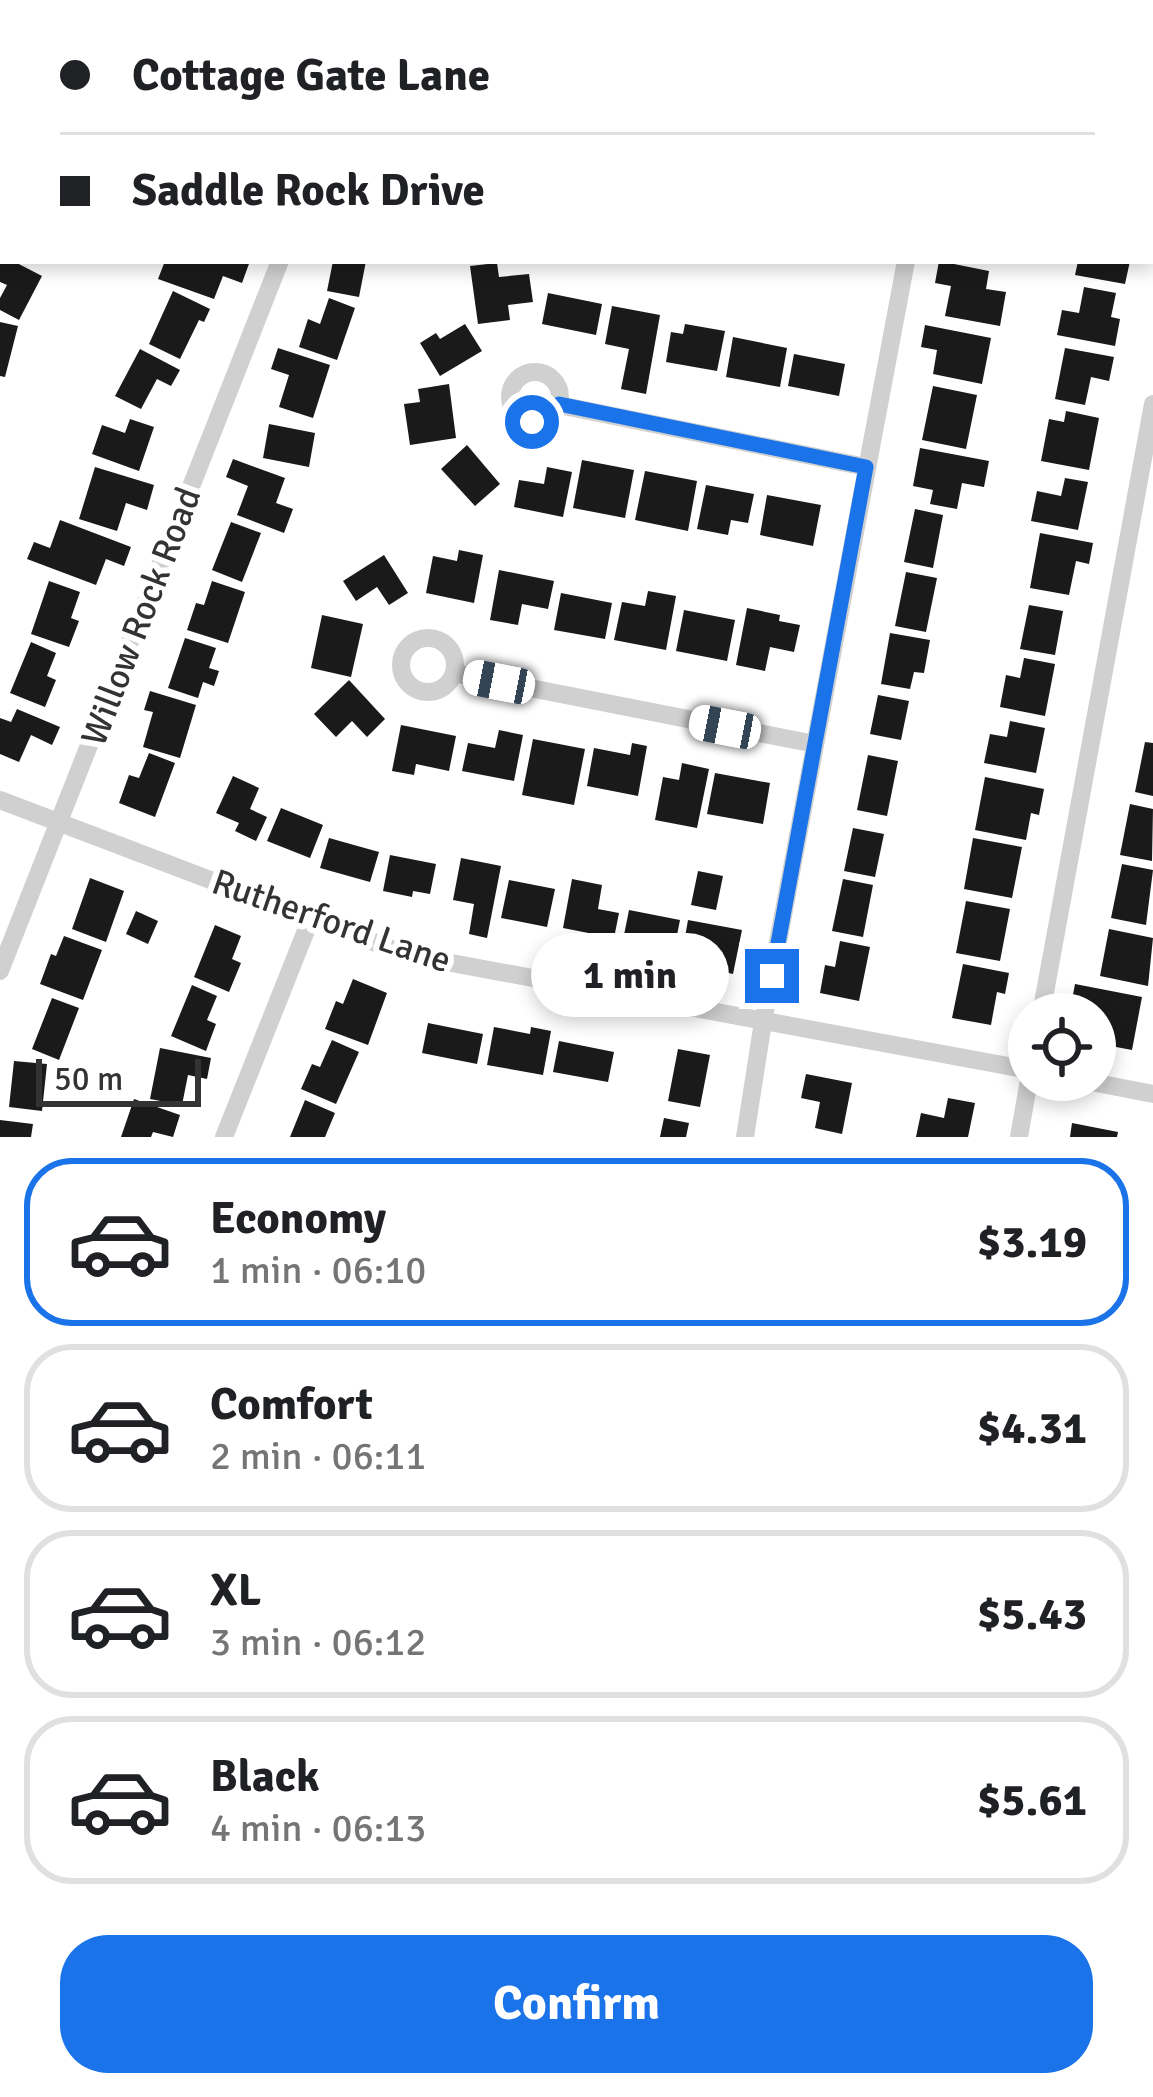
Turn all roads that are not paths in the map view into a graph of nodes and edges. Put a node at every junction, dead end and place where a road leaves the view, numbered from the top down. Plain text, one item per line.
1 (279, 264) edge
2 (905, 264) edge
3 (559, 404) dead end
4 (1153, 404) edge
5 (866, 467) junction
6 (454, 673) dead end
7 (815, 744) junction
8 (0, 800) edge
9 (59, 823) junction
10 (310, 918) junction
11 (0, 971) edge
12 (1045, 993) edge
13 (763, 1022) junction
14 (1008, 1066) edge
15 (1116, 1087) edge
16 (1153, 1094) edge
17 (1025, 1101) edge
18 (224, 1137) edge
19 (745, 1137) edge
20 (1018, 1137) edge

1 - 9 street, Willow Rock Road
2 - 5 street
3 - 5 street
4 - 12 street
5 - 7 street
6 - 7 street
7 - 13 street
8 - 9 street, Rutherford Lane
9 - 10 street, Rutherford Lane
9 - 11 street, Willow Rock Road
10 - 13 street, Rutherford Lane
10 - 18 street
13 - 14 street, Rutherford Lane
13 - 19 street
15 - 16 street
17 - 20 street

